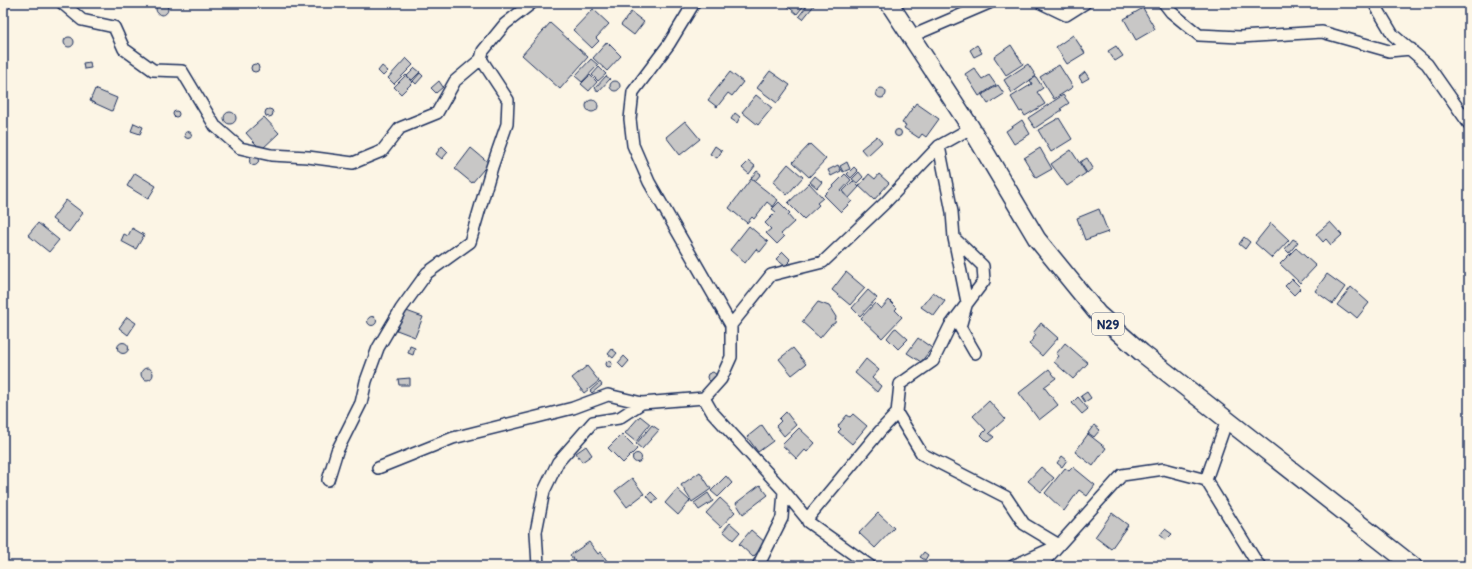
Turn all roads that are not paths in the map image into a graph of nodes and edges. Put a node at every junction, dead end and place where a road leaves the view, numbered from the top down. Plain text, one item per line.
1 (62, 3) edge
2 (532, 3) edge
3 (694, 3) edge
4 (889, 3) edge
5 (989, 3) edge
6 (1041, 3) edge
7 (1085, 3) edge
8 (1164, 3) edge
9 (1374, 3) edge
10 (912, 36) junction
11 (1411, 49) junction
12 (481, 59) junction
13 (1469, 124) edge
14 (971, 128) junction
15 (939, 146) junction
16 (954, 238) junction
17 (967, 302) junction
18 (732, 325) junction
19 (975, 353) dead end
20 (704, 398) junction
21 (642, 403) junction
22 (897, 414) junction
23 (1227, 420) junction
24 (378, 468) dead end
25 (328, 480) dead end
26 (1206, 480) junction
27 (784, 491) junction
28 (806, 519) junction
29 (1059, 545) junction
30 (538, 566) edge
31 (758, 566) edge
32 (870, 566) edge
33 (1013, 566) edge
34 (1040, 566) edge
35 (1260, 566) edge
36 (1413, 566) edge

1 - 12 street
2 - 12 street
3 - 18 street
4 - 10 main road, N29
5 - 10 street
6 - 7 street
8 - 11 street
9 - 11 street
10 - 14 main road, N29
11 - 13 street
12 - 25 street
14 - 15 street
14 - 23 main road, N29
15 - 16 street
15 - 18 street
16 - 17 street
16 - 17 street
17 - 19 street
17 - 22 street
18 - 20 street
20 - 21 street
20 - 27 street
21 - 24 street
21 - 30 street
22 - 28 street
22 - 29 street
23 - 26 street
23 - 36 main road, N29
26 - 29 street
26 - 35 street
27 - 28 street
27 - 31 street
28 - 32 street
29 - 33 street
29 - 34 street

